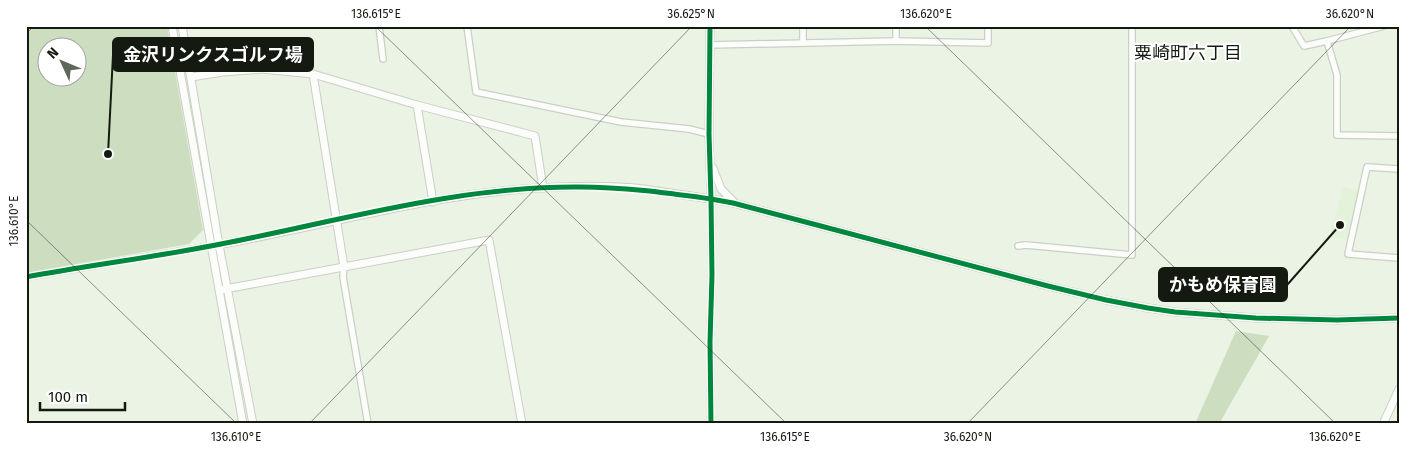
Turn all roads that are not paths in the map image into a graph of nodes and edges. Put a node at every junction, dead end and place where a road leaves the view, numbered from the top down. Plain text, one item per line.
1 (172, 26) edge
2 (182, 26) edge
3 (379, 26) edge
4 (467, 26) edge
5 (710, 26) edge
6 (803, 26) edge
7 (896, 26) edge
8 (988, 26) edge
9 (1132, 26) edge
10 (1292, 26) edge
11 (1384, 26) edge
12 (896, 41) junction
13 (1327, 41) junction
14 (803, 43) junction
15 (710, 45) junction
16 (383, 60) dead end
17 (313, 74) junction
18 (192, 77) junction
19 (417, 105) junction
20 (709, 134) junction
21 (1399, 136) edge
22 (711, 164) junction
23 (1399, 169) edge
24 (543, 188) junction
25 (711, 199) junction
26 (433, 202) junction
27 (737, 204) junction
28 (335, 220) junction
29 (219, 245) junction
30 (211, 246) junction
31 (1018, 246) dead end
32 (1399, 258) edge
33 (344, 268) junction
34 (26, 277) edge
35 (228, 288) junction
36 (220, 290) junction
37 (1399, 318) edge
38 (1399, 389) edge
39 (244, 424) edge
40 (253, 424) edge
41 (368, 424) edge
42 (522, 424) edge
43 (711, 424) edge
44 (1383, 424) edge

1 - 30 street
2 - 18 street
3 - 16 street
4 - 20 street
5 - 15 street
6 - 14 street
7 - 12 street
8 - 12 street
9 - 31 street
10 - 13 street
11 - 13 street
12 - 14 street
13 - 21 street
14 - 15 street
15 - 20 street
17 - 18 street
17 - 19 street
17 - 28 street
18 - 29 street
19 - 24 street
19 - 26 street
20 - 22 street
22 - 25 street
22 - 27 street
23 - 32 street
24 - 25 street
24 - 26 street
25 - 27 street
25 - 43 street
26 - 28 street
27 - 37 street
28 - 29 street
28 - 33 street
29 - 30 street
29 - 35 street
30 - 34 street
30 - 36 street
33 - 35 street
33 - 41 street
33 - 42 street
35 - 36 street
35 - 40 street
36 - 39 street
38 - 44 street

